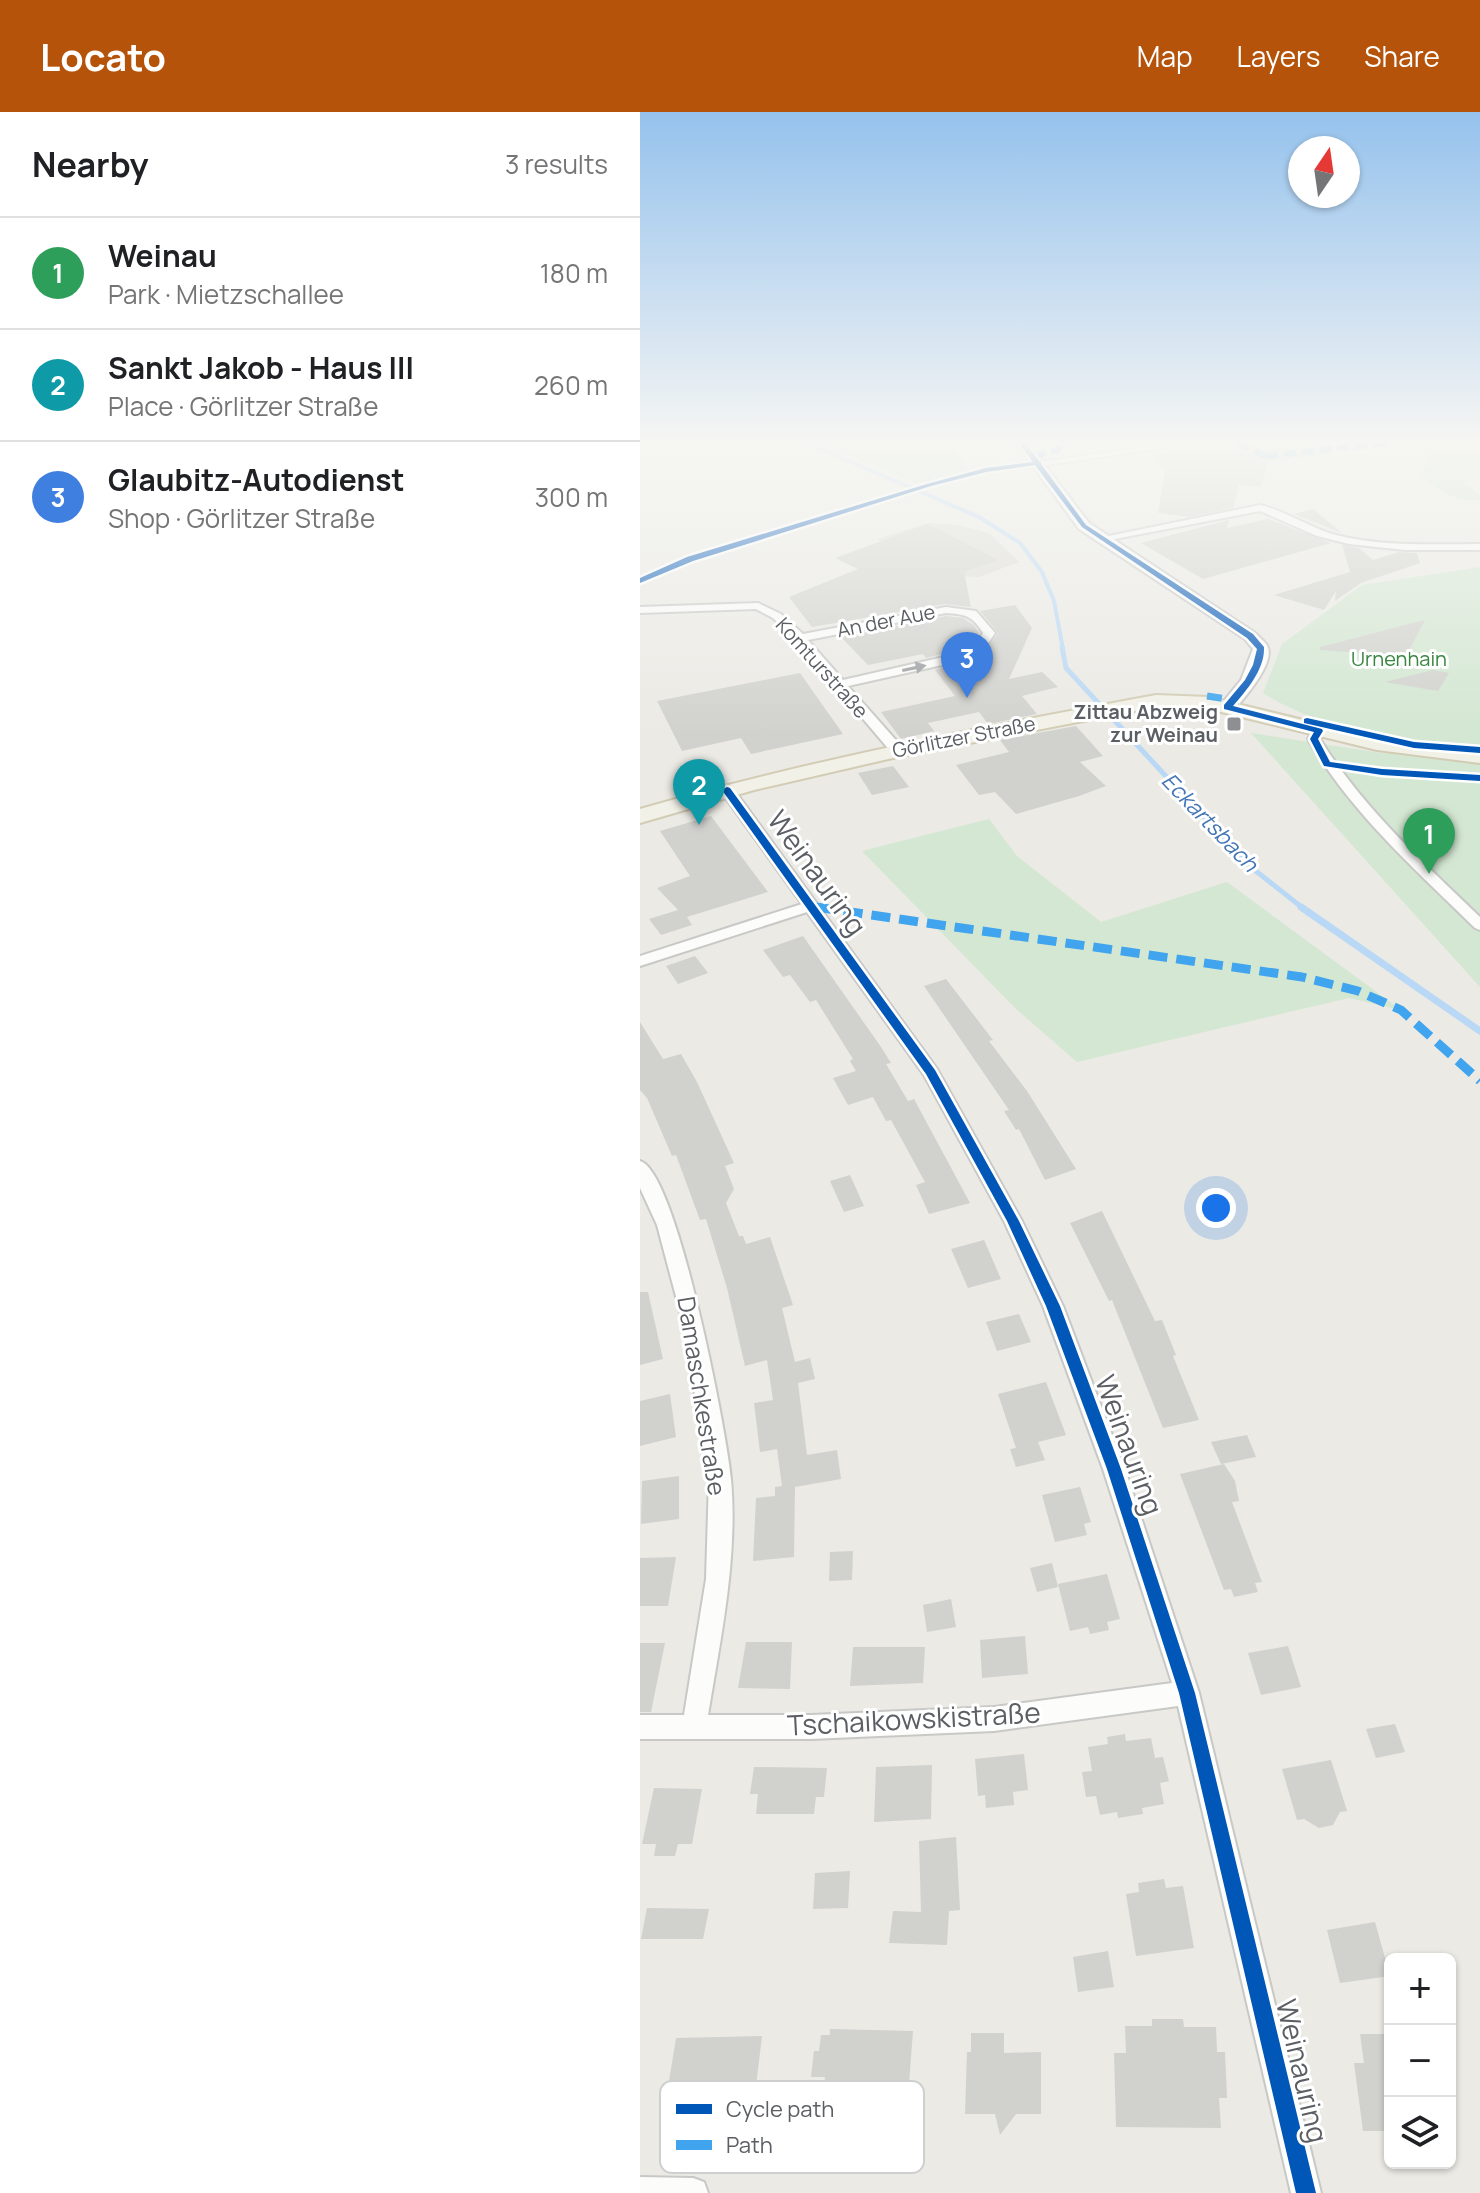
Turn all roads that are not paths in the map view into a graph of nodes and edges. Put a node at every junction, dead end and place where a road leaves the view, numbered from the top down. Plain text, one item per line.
1 (1101, 540) edge
2 (1344, 540) edge
3 (1480, 547) edge
4 (640, 610) edge
5 (800, 638) junction
6 (838, 685) junction
7 (1227, 707) junction
8 (1319, 731) junction
9 (897, 750) junction
10 (1480, 756) edge
11 (1382, 772) dead end
12 (1480, 778) edge
13 (727, 790) junction
14 (640, 816) edge
15 (811, 906) junction
16 (1480, 925) edge
17 (640, 961) edge
18 (640, 1167) edge
19 (1187, 1693) junction
20 (640, 1727) edge
21 (694, 1727) junction
22 (640, 2192) edge
23 (693, 2193) edge
24 (1306, 2193) edge

1 - 7 street
2 - 3 street
4 - 5 street, Komturstraße
5 - 6 street, Komturstraße
6 -> 5 street, An der Aue
6 - 9 street, Komturstraße
7 - 8 main road, Görlitzer Straße
7 - 9 main road, Görlitzer Straße
8 - 10 main road, Görlitzer Straße
8 - 16 street
9 - 13 main road, Görlitzer Straße
11 - 12 street
13 - 14 main road, Görlitzer Straße
13 - 15 street, Weinauring
15 - 17 street
15 - 19 street, Weinauring
18 - 21 street, Damaschkestraße
19 - 21 street, Tschaikowskistraße
19 - 24 street, Weinauring
20 - 21 street, Tschaikowskistraße
22 - 23 street

